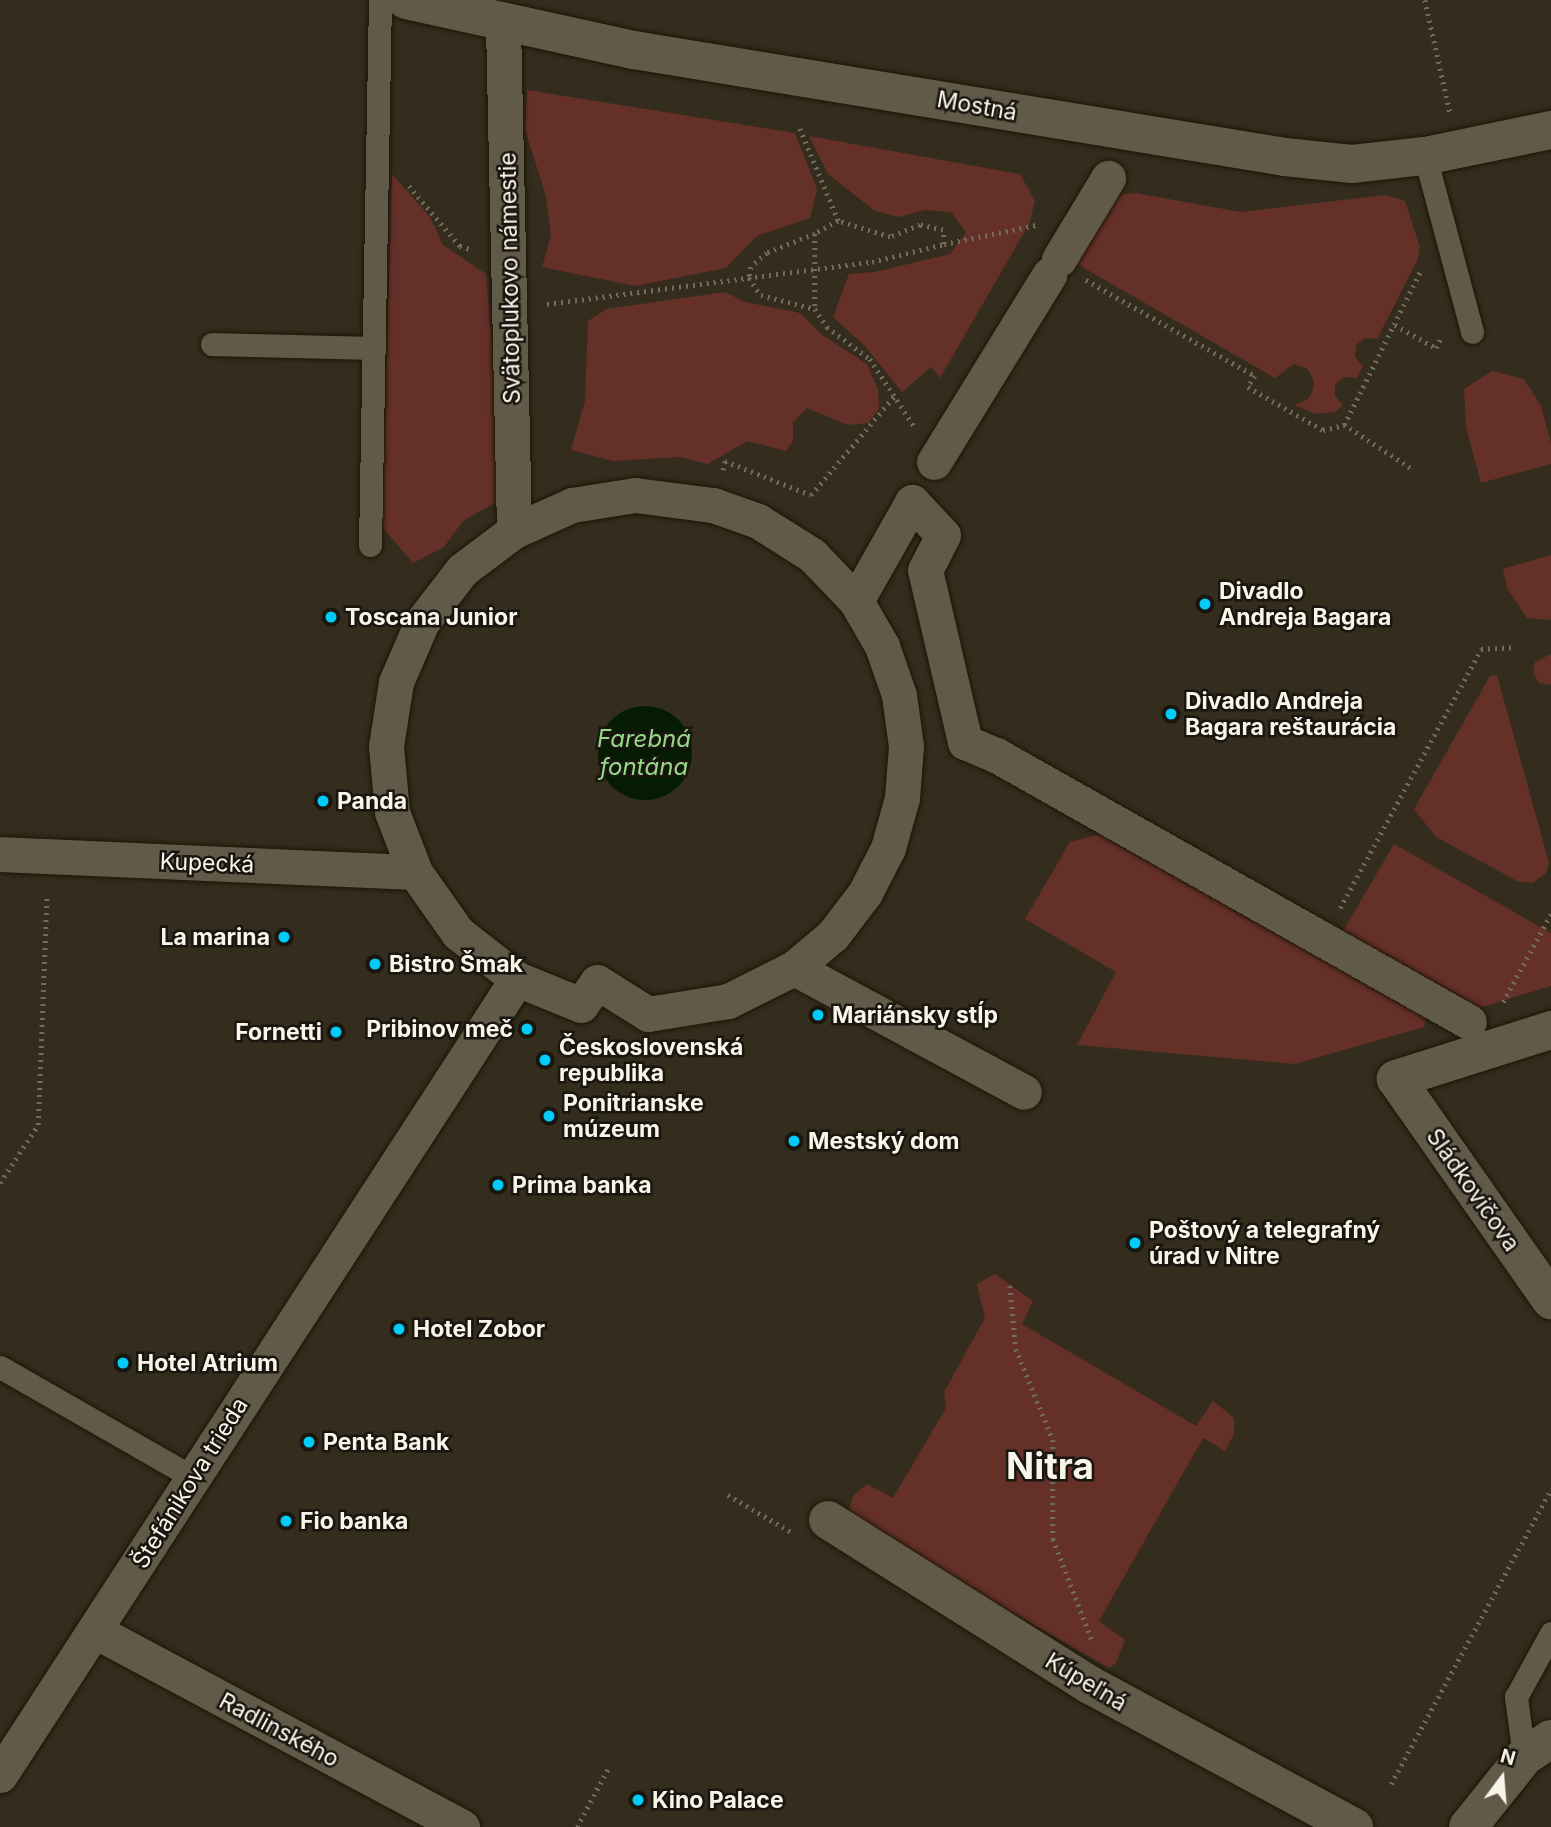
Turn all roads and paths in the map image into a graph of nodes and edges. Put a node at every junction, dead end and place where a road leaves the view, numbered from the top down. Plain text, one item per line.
1 (380, 0) edge
2 (406, 0) edge
3 (1425, 0) edge
4 (503, 25) junction
5 (1451, 118) dead end
6 (798, 125) dead end
7 (1551, 130) edge
8 (377, 153) junction
9 (1424, 156) junction
10 (1108, 178) dead end
11 (838, 221) junction
12 (814, 234) junction
13 (944, 244) junction
14 (1060, 256) junction
15 (510, 262) junction
16 (1424, 263) dead end
17 (813, 268) junction
18 (749, 278) junction
19 (512, 309) junction
20 (815, 309) junction
21 (1395, 326) junction
22 (1444, 326) dead end
23 (1472, 332) dead end
24 (212, 344) dead end
25 (374, 348) junction
26 (896, 394) junction
27 (1344, 425) junction
28 (725, 461) dead end
29 (934, 462) joint
30 (1410, 468) dead end
31 (514, 531) junction
32 (370, 545) dead end
33 (856, 601) junction
34 (1514, 647) dead end
35 (965, 742) junction
36 (915, 747) dead end
37 (0, 854) edge
38 (48, 856) junction
39 (415, 872) junction
40 (1551, 914) edge
41 (1324, 940) junction
42 (794, 968) junction
43 (517, 979) junction
44 (1483, 1018) joint
45 (1551, 1030) edge
46 (1024, 1092) dead end
47 (0, 1183) edge
48 (1010, 1286) dead end
49 (1551, 1300) edge
50 (0, 1367) edge
51 (192, 1477) junction
52 (1551, 1489) edge
53 (828, 1520) dead end
54 (97, 1632) junction
55 (1551, 1633) edge
56 (1075, 1676) junction
57 (1537, 1748) edge
58 (610, 1765) dead end
59 (0, 1775) edge
60 (1391, 1784) dead end
61 (462, 1827) edge
62 (577, 1827) edge
63 (1354, 1827) edge
64 (1468, 1827) edge

1 - 8 lane
2 - 4 street, Mostná
3 - 5 path
4 - 9 street, Mostná
4 - 15 street, Svätoplukovo námestie
6 - 11 path
7 - 9 street, Mostná
8 - 15 path
8 - 25 lane
9 - 23 lane
10 - 14 street
11 - 12 path
11 - 13 path
12 - 17 path
12 - 18 path
13 - 14 path
13 - 17 path
14 - 27 path
14 - 29 street
15 - 19 street, Svätoplukovo námestie
16 - 21 path
17 - 18 path
17 - 20 path
18 - 19 path
18 - 20 path
19 - 31 street, Svätoplukovo námestie
20 - 26 path
21 - 22 path
21 - 27 path
24 - 25 lane
25 - 32 lane
26 - 28 path
26 - 29 path
27 - 30 path
31 - 33 street
31 - 39 street
33 - 35 street
33 - 42 street
34 - 41 path
35 - 36 street
35 - 41 street
37 - 38 street, Kupecká
38 - 39 street, Kupecká
38 - 47 path
39 - 43 street
40 - 44 path
41 - 44 street
42 - 43 street
42 - 46 street
43 - 51 street, Štefánikova trieda
45 - 49 street, Sládkovičova
48 - 56 path
50 - 51 lane
51 - 54 street, Štefánikova trieda
52 - 60 path
53 - 56 street, Kúpeľná
54 - 59 street, Štefánikova trieda
54 - 61 street, Radlinského
55 - 57 lane
56 - 63 street, Kúpeľná
57 - 64 street
58 - 62 path

